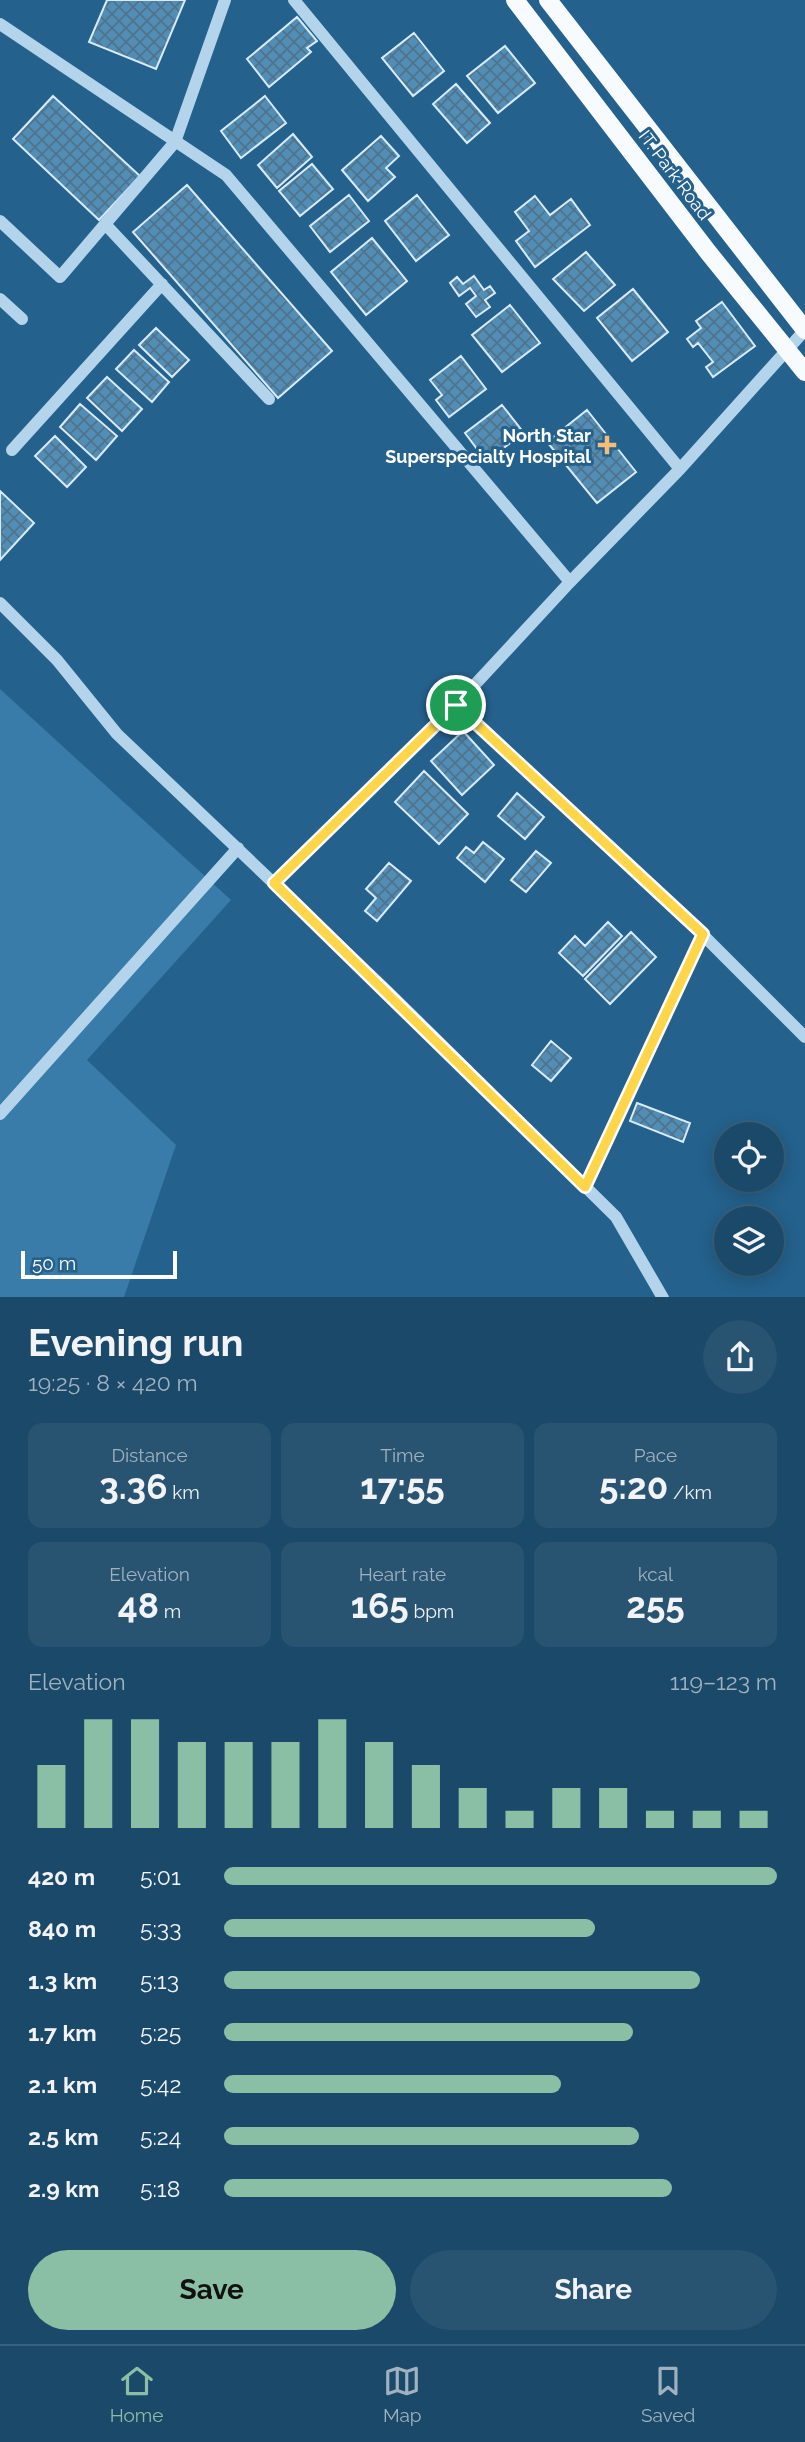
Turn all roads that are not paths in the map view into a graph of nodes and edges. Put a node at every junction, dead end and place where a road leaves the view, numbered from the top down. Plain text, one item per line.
1 (225, 0) edge
2 (294, 0) edge
3 (515, 0) edge
4 (548, 0) edge
5 (0, 24) edge
6 (174, 142) junction
7 (0, 221) edge
8 (106, 225) junction
9 (162, 284) junction
10 (0, 299) edge
11 (22, 319) dead end
12 (805, 330) edge
13 (788, 350) junction
14 (805, 372) edge
15 (269, 400) dead end
16 (12, 450) dead end
17 (680, 469) junction
18 (570, 582) junction
19 (0, 603) edge
20 (456, 705) junction
21 (238, 848) junction
22 (274, 883) junction
23 (703, 934) junction
24 (805, 1037) edge
25 (0, 1114) edge
26 (585, 1187) junction
27 (663, 1297) edge

1 - 6 street
2 - 17 street
3 - 13 main road, IT. Park Road
4 - 12 main road, IT. Park Road
5 - 6 street
6 - 8 street
6 - 18 street
7 - 8 street
8 - 9 street
9 - 15 street
9 - 16 street
10 - 11 street
12 - 13 street
13 - 14 main road, IT. Park Road
13 - 17 street
17 - 18 street
18 - 20 street
19 - 21 street
20 - 22 street
20 - 23 street
21 - 22 street
21 - 25 street
22 - 26 street
23 - 24 street
23 - 26 street
26 - 27 street

